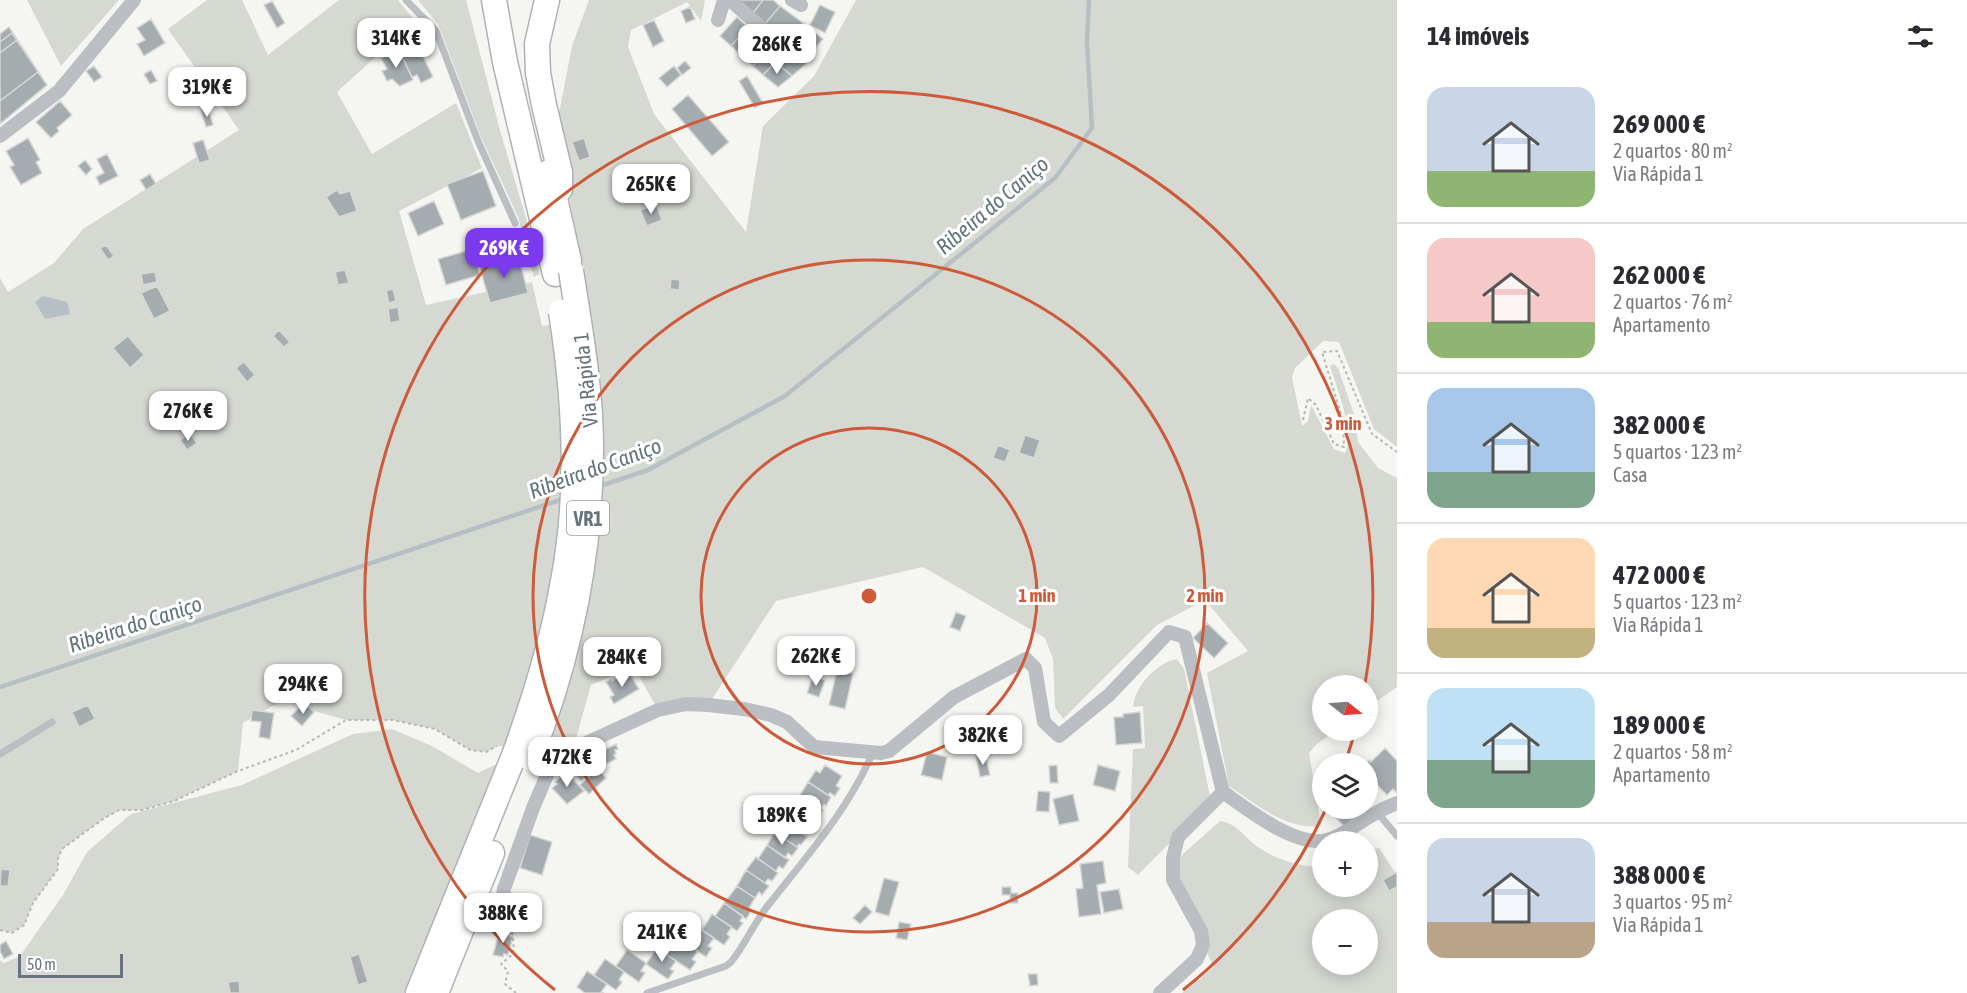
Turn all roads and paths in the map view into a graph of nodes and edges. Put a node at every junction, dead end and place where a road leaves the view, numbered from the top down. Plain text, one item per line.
1 (134, 0) edge
2 (406, 0) edge
3 (480, 0) edge
4 (494, 0) edge
5 (511, 0) edge
6 (547, 0) edge
7 (724, 0) edge
8 (730, 0) edge
9 (718, 20) dead end
10 (789, 52) dead end
11 (0, 136) edge
12 (528, 155) junction
13 (559, 215) junction
14 (514, 223) dead end
15 (563, 272) junction
16 (1303, 420) dead end
17 (1397, 452) edge
18 (52, 722) dead end
19 (873, 752) junction
20 (514, 753) junction
21 (0, 754) edge
22 (1223, 792) junction
23 (1397, 803) edge
24 (1378, 812) edge
25 (1378, 813) edge
26 (1366, 819) edge
27 (1397, 836) edge
28 (502, 904) joint
29 (0, 930) edge
30 (418, 993) edge
31 (436, 993) edge
32 (516, 993) edge
33 (647, 993) edge
34 (1160, 993) edge

1 - 11 street
2 - 14 lane
3 - 12 highway
4 - 12 highway, Via Rápida 1 / VR1
5 - 13 highway, Via Rápida 1 / VR1
6 - 13 highway
7 - 9 street
8 - 10 street
12 - 15 highway, Via Rápida 1 / VR1
13 - 15 highway, Via Rápida 1 / VR1
15 - 20 highway, Via Rápida 1 / VR1, bridge
16 - 17 path
18 - 21 lane
19 - 22 street
19 - 28 street
19 - 33 lane
20 - 29 path
20 - 30 highway, Via Rápida 1 / VR1
20 - 31 highway, Via Rápida 1 / VR1
22 - 26 street
22 - 34 street
23 - 24 street
25 - 27 lane
28 - 32 path

